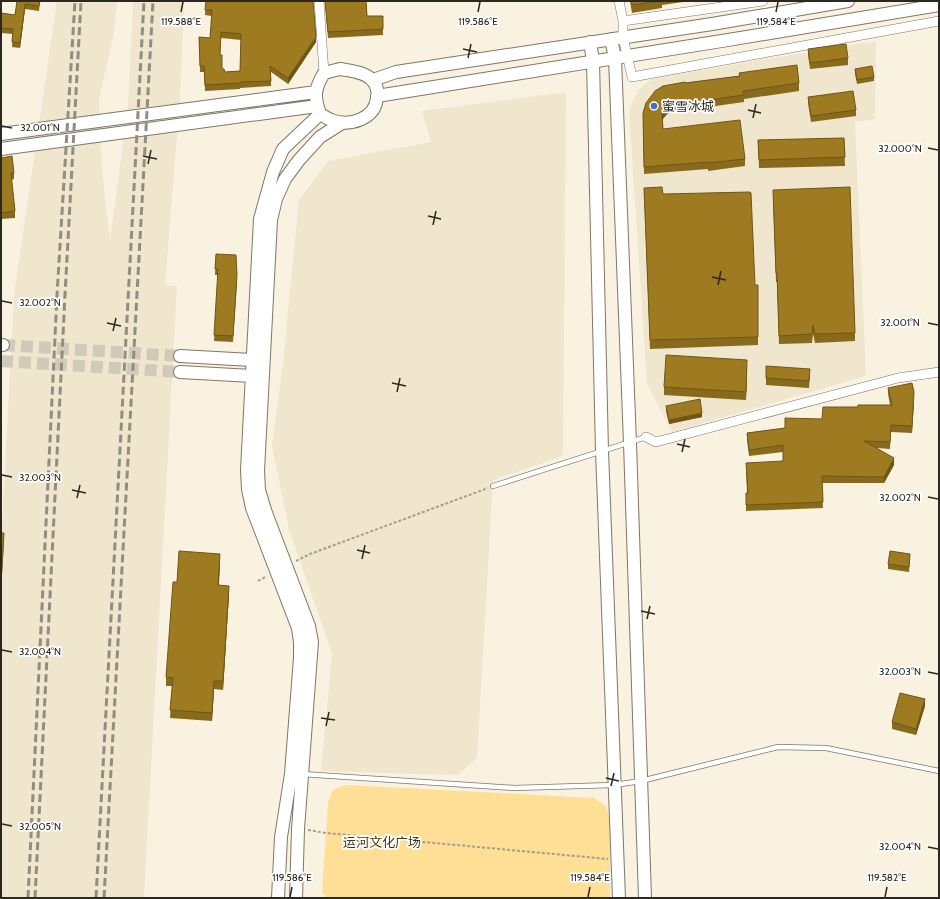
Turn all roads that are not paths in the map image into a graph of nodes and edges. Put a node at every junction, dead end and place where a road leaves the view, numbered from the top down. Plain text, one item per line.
1 (319, 1) edge
2 (619, 1) edge
3 (763, 1) edge
4 (848, 1) edge
5 (743, 2) edge
6 (939, 5) edge
7 (623, 21) junction
8 (939, 21) edge
9 (617, 38) junction
10 (590, 42) junction
11 (621, 57) junction
12 (593, 61) junction
13 (324, 73) junction
14 (373, 80) junction
15 (316, 92) junction
16 (377, 96) junction
17 (319, 110) junction
18 (342, 123) junction
19 (1, 134) edge
20 (1, 149) edge
21 (180, 356) tunnel mouth
22 (252, 360) junction
23 (263, 370) junction
24 (180, 372) tunnel mouth
25 (939, 372) edge
26 (252, 376) junction
27 (646, 438) joint
28 (630, 443) junction
29 (602, 452) junction
30 (493, 486) road end
31 (281, 568) junction
32 (939, 771) edge
33 (297, 774) junction
34 (641, 781) junction
35 (614, 785) junction
36 (278, 898) edge
37 (296, 898) edge
38 (618, 898) edge
39 (645, 898) edge

1 - 13 street
2 - 7 street
3 - 5 street
4 - 9 street
5 - 7 street
6 - 11 street
7 - 9 street
8 - 11 street
9 - 10 street
9 - 11 street
10 - 12 street
10 - 14 street
11 - 12 street
11 - 28 street
12 - 16 street
12 - 29 street
13 - 14 street
13 - 15 street
14 - 16 street
15 - 17 street
15 - 19 street
16 - 18 street
17 - 18 street
17 - 20 street
17 - 22 street
18 - 23 street
21 - 22 street
22 - 23 street
22 - 26 street
23 - 26 street
23 - 31 street
24 - 26 street
25 - 27 street
26 - 31 street
27 - 28 lane
28 - 29 lane
28 - 34 street
29 - 30 lane
29 - 35 street
31 - 33 street
32 - 34 lane
33 - 35 lane
33 - 36 street
33 - 37 street
34 - 35 lane
34 - 39 street
35 - 38 street

